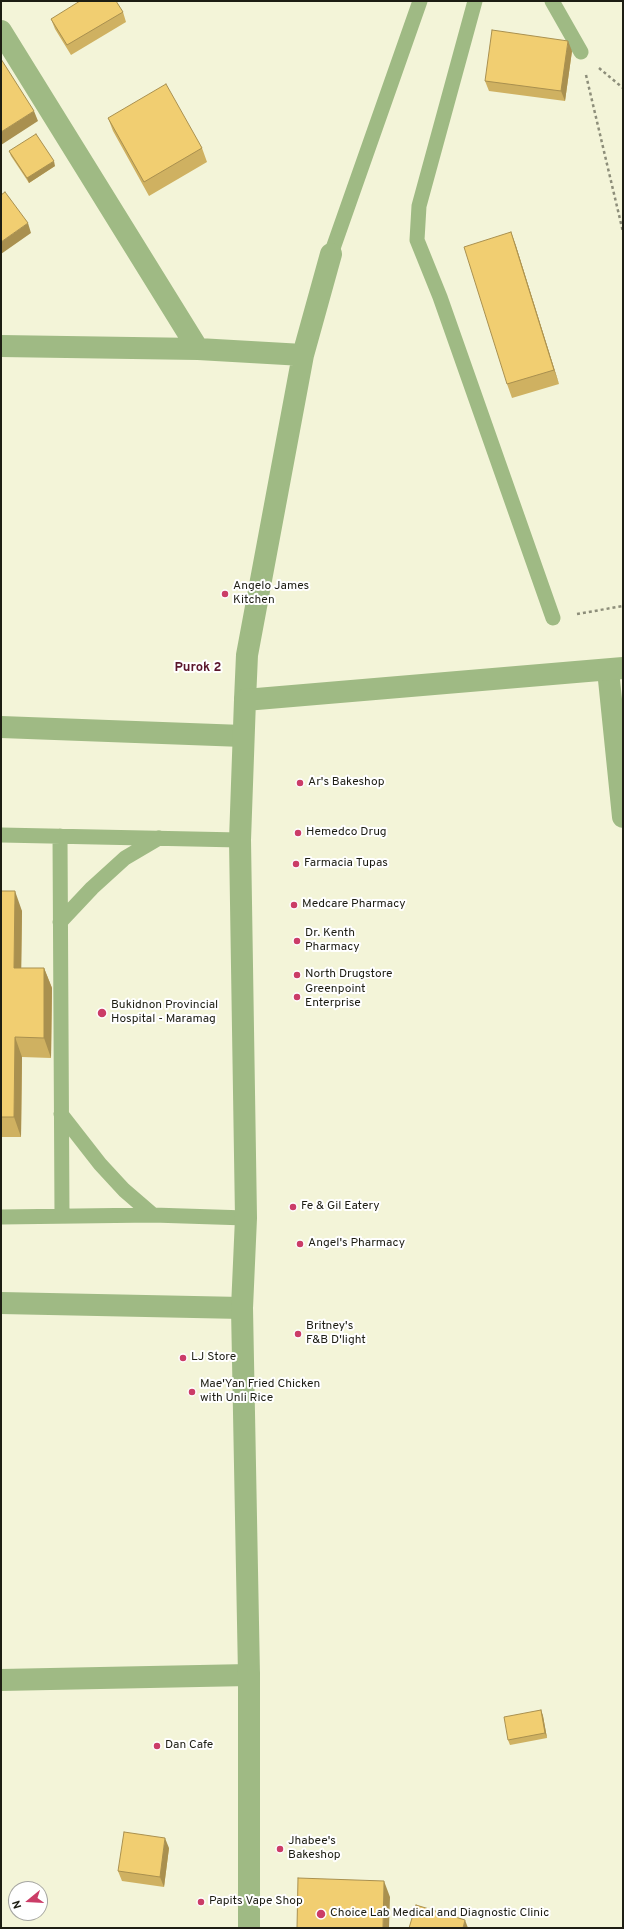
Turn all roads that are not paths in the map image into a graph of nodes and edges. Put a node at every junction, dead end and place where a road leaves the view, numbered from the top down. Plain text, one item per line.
1 (420, 1) edge
2 (475, 1) edge
3 (552, 1) edge
4 (1, 31) edge
5 (580, 52) road end
6 (331, 254) joint
7 (1, 346) edge
8 (198, 349) junction
9 (303, 355) junction
10 (553, 618) road end
11 (616, 669) edge
12 (245, 700) junction
13 (1, 727) edge
14 (243, 736) junction
15 (623, 817) edge
16 (1, 836) edge
17 (60, 836) junction
18 (160, 837) junction
19 (240, 840) junction
20 (60, 922) junction
21 (61, 1114) junction
22 (153, 1215) junction
23 (62, 1216) junction
24 (1, 1217) edge
25 (246, 1218) junction
26 (1, 1303) edge
27 (242, 1308) junction
28 (249, 1675) junction
29 (1, 1680) edge
30 (249, 1928) edge

1 - 6 lane
2 - 10 lane
3 - 5 lane
4 - 8 street
6 - 9 street
7 - 8 street
8 - 9 street
9 - 12 street
11 - 12 street
11 - 15 street
12 - 14 street
13 - 14 street
14 - 19 street
16 - 17 lane
17 - 18 lane
17 - 20 lane
18 - 19 lane
18 - 20 lane
19 - 25 street
20 - 21 lane
21 - 22 lane
21 - 23 lane
22 - 23 lane
22 - 25 lane
23 - 24 lane
25 - 27 street
26 - 27 street
27 - 28 street
28 - 29 street
28 - 30 street

